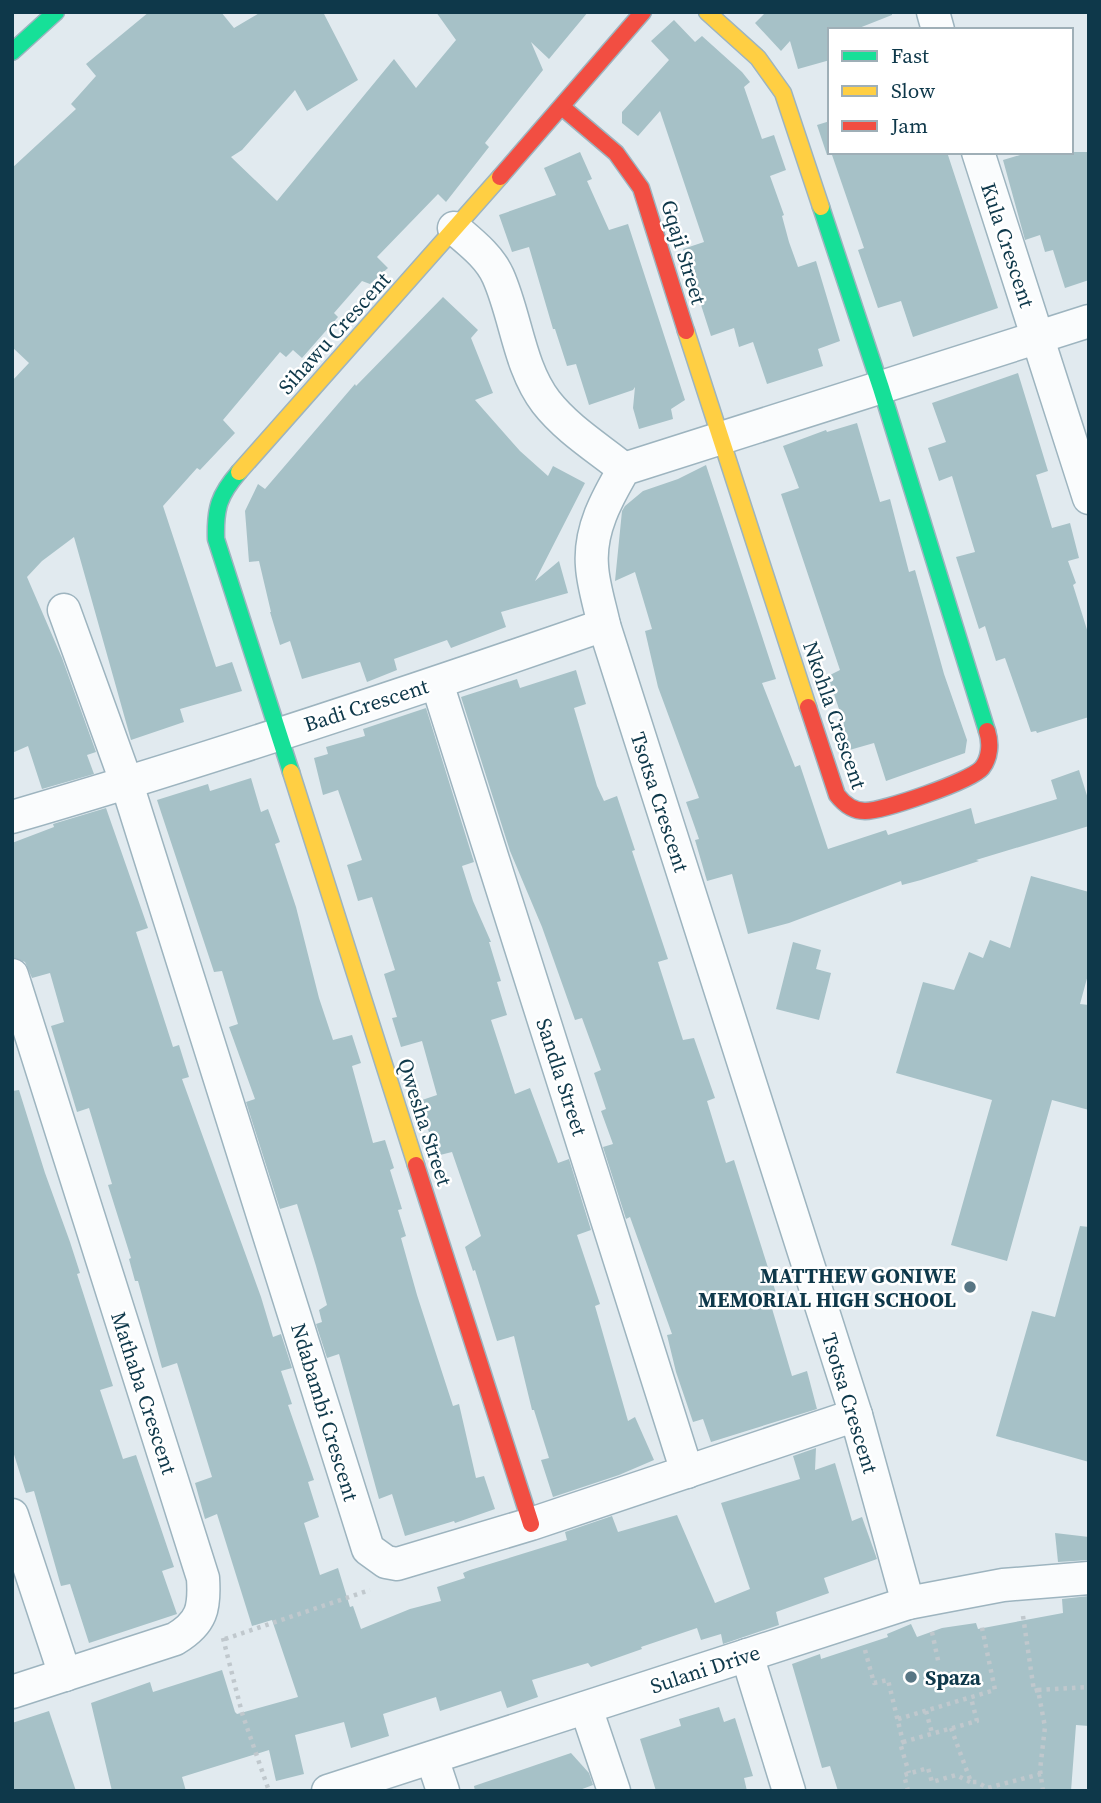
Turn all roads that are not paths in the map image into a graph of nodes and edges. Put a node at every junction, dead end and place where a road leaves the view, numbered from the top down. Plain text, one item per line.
1 (55, 12) edge
2 (643, 12) edge
3 (707, 12) edge
4 (12, 52) edge
5 (562, 107) junction
6 (979, 154) edge
7 (454, 228) junction
8 (1089, 321) edge
9 (1038, 337) junction
10 (881, 388) junction
11 (720, 439) junction
12 (624, 469) junction
13 (1089, 498) edge
14 (65, 610) dead end
15 (604, 625) junction
16 (437, 683) junction
17 (279, 733) junction
18 (127, 784) junction
19 (12, 817) edge
20 (12, 975) edge
21 (856, 1415) junction
22 (687, 1472) junction
23 (12, 1515) edge
24 (531, 1524) junction
25 (1089, 1578) edge
26 (908, 1603) junction
27 (747, 1655) junction
28 (65, 1675) junction
29 (12, 1692) edge
30 (586, 1708) junction
31 (432, 1758) junction
32 (328, 1791) edge
33 (443, 1791) edge
34 (614, 1791) edge
35 (789, 1791) edge

1 - 4 street
2 - 5 street, Sihawu Crescent
3 - 10 street
5 - 7 street, Sihawu Crescent
5 - 11 street, Gqaji Street
6 - 9 street, Kula Crescent
7 - 12 street
7 - 17 street, Sihawu Crescent
8 - 9 street
9 - 10 street
9 - 13 street, Kula Crescent
10 - 11 street
10 - 11 street, Nkohla Crescent
11 - 12 street
12 - 15 street, Tsotsa Crescent
14 - 18 street
15 - 16 street, Badi Crescent
15 - 21 street, Tsotsa Crescent
16 - 17 street, Badi Crescent
16 - 22 street, Sandla Street
17 - 18 street, Badi Crescent
17 - 24 street, Qwesha Street
18 - 19 street, Badi Crescent
18 - 24 street, Ndabambi Crescent
20 - 28 street, Mathaba Crescent
21 - 22 street
21 - 26 street, Tsotsa Crescent
22 - 24 street
23 - 28 street
25 - 26 street, Sulani Drive
26 - 27 street, Sulani Drive
27 - 30 street, Sulani Drive
27 - 35 street
28 - 29 street
30 - 31 street, Sulani Drive
30 - 34 street
31 - 32 street, Sulani Drive
31 - 33 street

